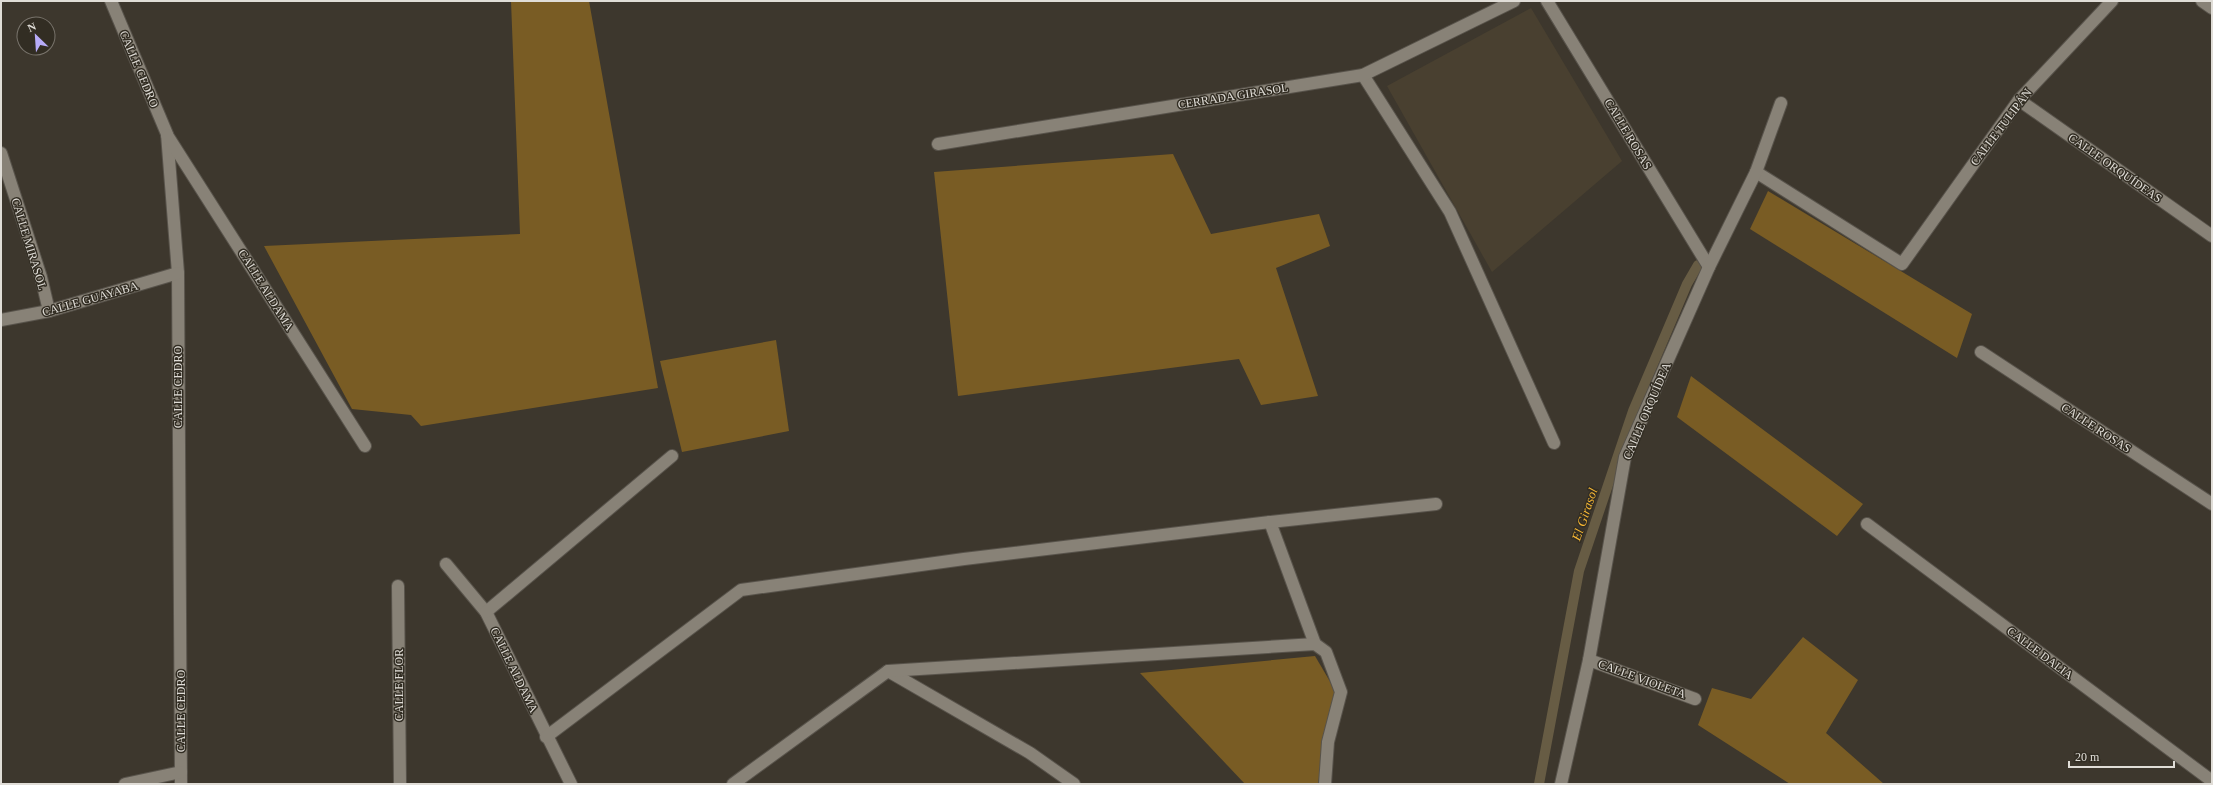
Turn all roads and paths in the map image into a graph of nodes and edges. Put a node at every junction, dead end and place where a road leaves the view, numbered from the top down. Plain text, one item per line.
1 (111, 1) edge
2 (1514, 1) edge
3 (1547, 1) edge
4 (2112, 1) edge
5 (2202, 1) edge
6 (2212, 8) edge
7 (1363, 75) junction
8 (2019, 100) junction
9 (1781, 103) dead end
10 (167, 134) junction
11 (938, 144) dead end
12 (1, 153) edge
13 (1756, 172) junction
14 (2212, 236) edge
15 (1708, 265) junction
16 (178, 273) junction
17 (49, 311) junction
18 (1, 320) edge
19 (1981, 352) dead end
20 (1554, 443) dead end
21 (365, 446) dead end
22 (672, 456) dead end
23 (1436, 504) dead end
24 (2212, 504) edge
25 (1270, 522) junction
26 (1867, 524) dead end
27 (446, 564) dead end
28 (398, 586) dead end
29 (486, 612) junction
30 (1315, 644) junction
31 (1589, 660) junction
32 (888, 671) junction
33 (1695, 699) dead end
34 (546, 737) junction
35 (181, 772) junction
36 (2212, 781) edge
37 (125, 784) edge
38 (181, 784) edge
39 (400, 784) edge
40 (571, 784) edge
41 (733, 784) edge
42 (1074, 784) edge
43 (1325, 784) edge
44 (1561, 784) edge

1 - 10 street, CALLE CEDRO
2 - 7 street, CERRADA GIRASOL
3 - 15 street, CALLE ROSAS
4 - 8 street, CALLE TULIPÁN
5 - 6 street
7 - 11 street, CERRADA GIRASOL
7 - 20 street
8 - 13 street, CALLE TULIPÁN
8 - 14 street, CALLE ORQUÍDEAS
9 - 13 street, CALLE ORQUÍDEA
10 - 16 street, CALLE CEDRO
10 - 21 street, CALLE ALDAMA
12 - 17 street, CALLE MIRASOL
13 - 15 street, CALLE ORQUÍDEA
15 - 31 street, CALLE ORQUÍDEA
16 - 17 street, CALLE GUAYABA
16 - 35 street, CALLE CEDRO
17 - 18 street, CALLE GUAYABA
19 - 24 street, CALLE ROSAS
22 - 29 street
23 - 25 street
25 - 30 street
25 - 34 street
26 - 36 street, CALLE DALIA
27 - 29 street, CALLE ALDAMA
28 - 39 street, CALLE FLOR
29 - 34 street, CALLE ALDAMA
30 - 32 street
30 - 43 street
31 - 33 street, CALLE VIOLETA
31 - 44 street, CALLE ORQUÍDEA
32 - 41 street
32 - 42 street
34 - 40 street, CALLE ALDAMA
35 - 37 street
35 - 38 street, CALLE CEDRO

